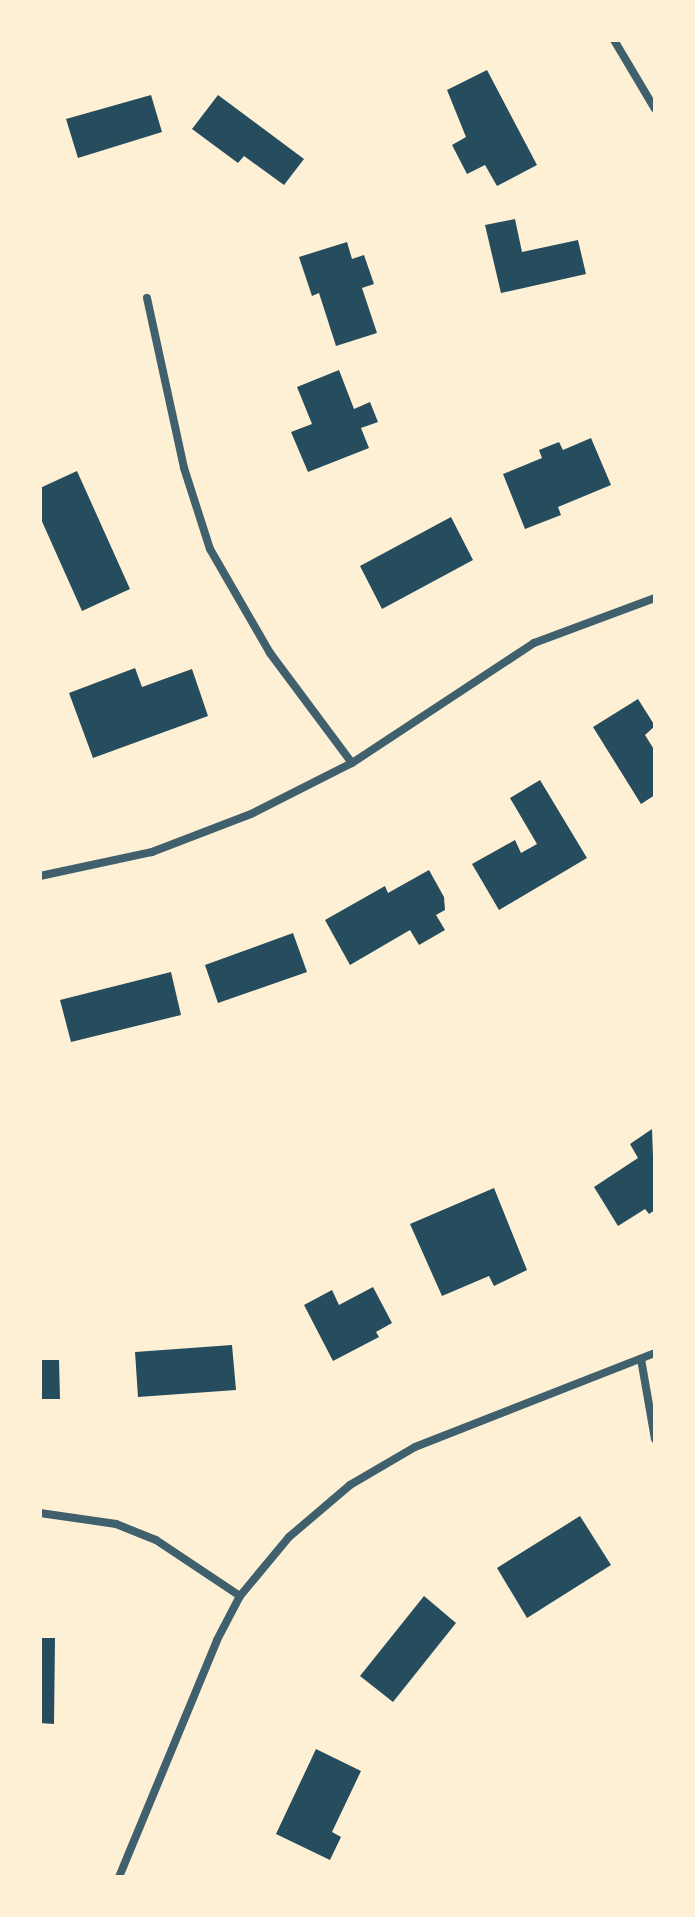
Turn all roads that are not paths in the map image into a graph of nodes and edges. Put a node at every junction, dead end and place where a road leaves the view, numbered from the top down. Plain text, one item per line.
1 (614, 40) edge
2 (655, 109) edge
3 (147, 298) dead end
4 (655, 598) edge
5 (352, 763) junction
6 (40, 876) edge
7 (655, 1353) edge
8 (641, 1359) junction
9 (655, 1439) edge
10 (40, 1513) edge
11 (240, 1596) junction
12 (119, 1877) edge

1 - 2 street
3 - 5 street
4 - 5 street
5 - 6 street
7 - 8 street
8 - 9 street
8 - 11 street
10 - 11 street
11 - 12 street

